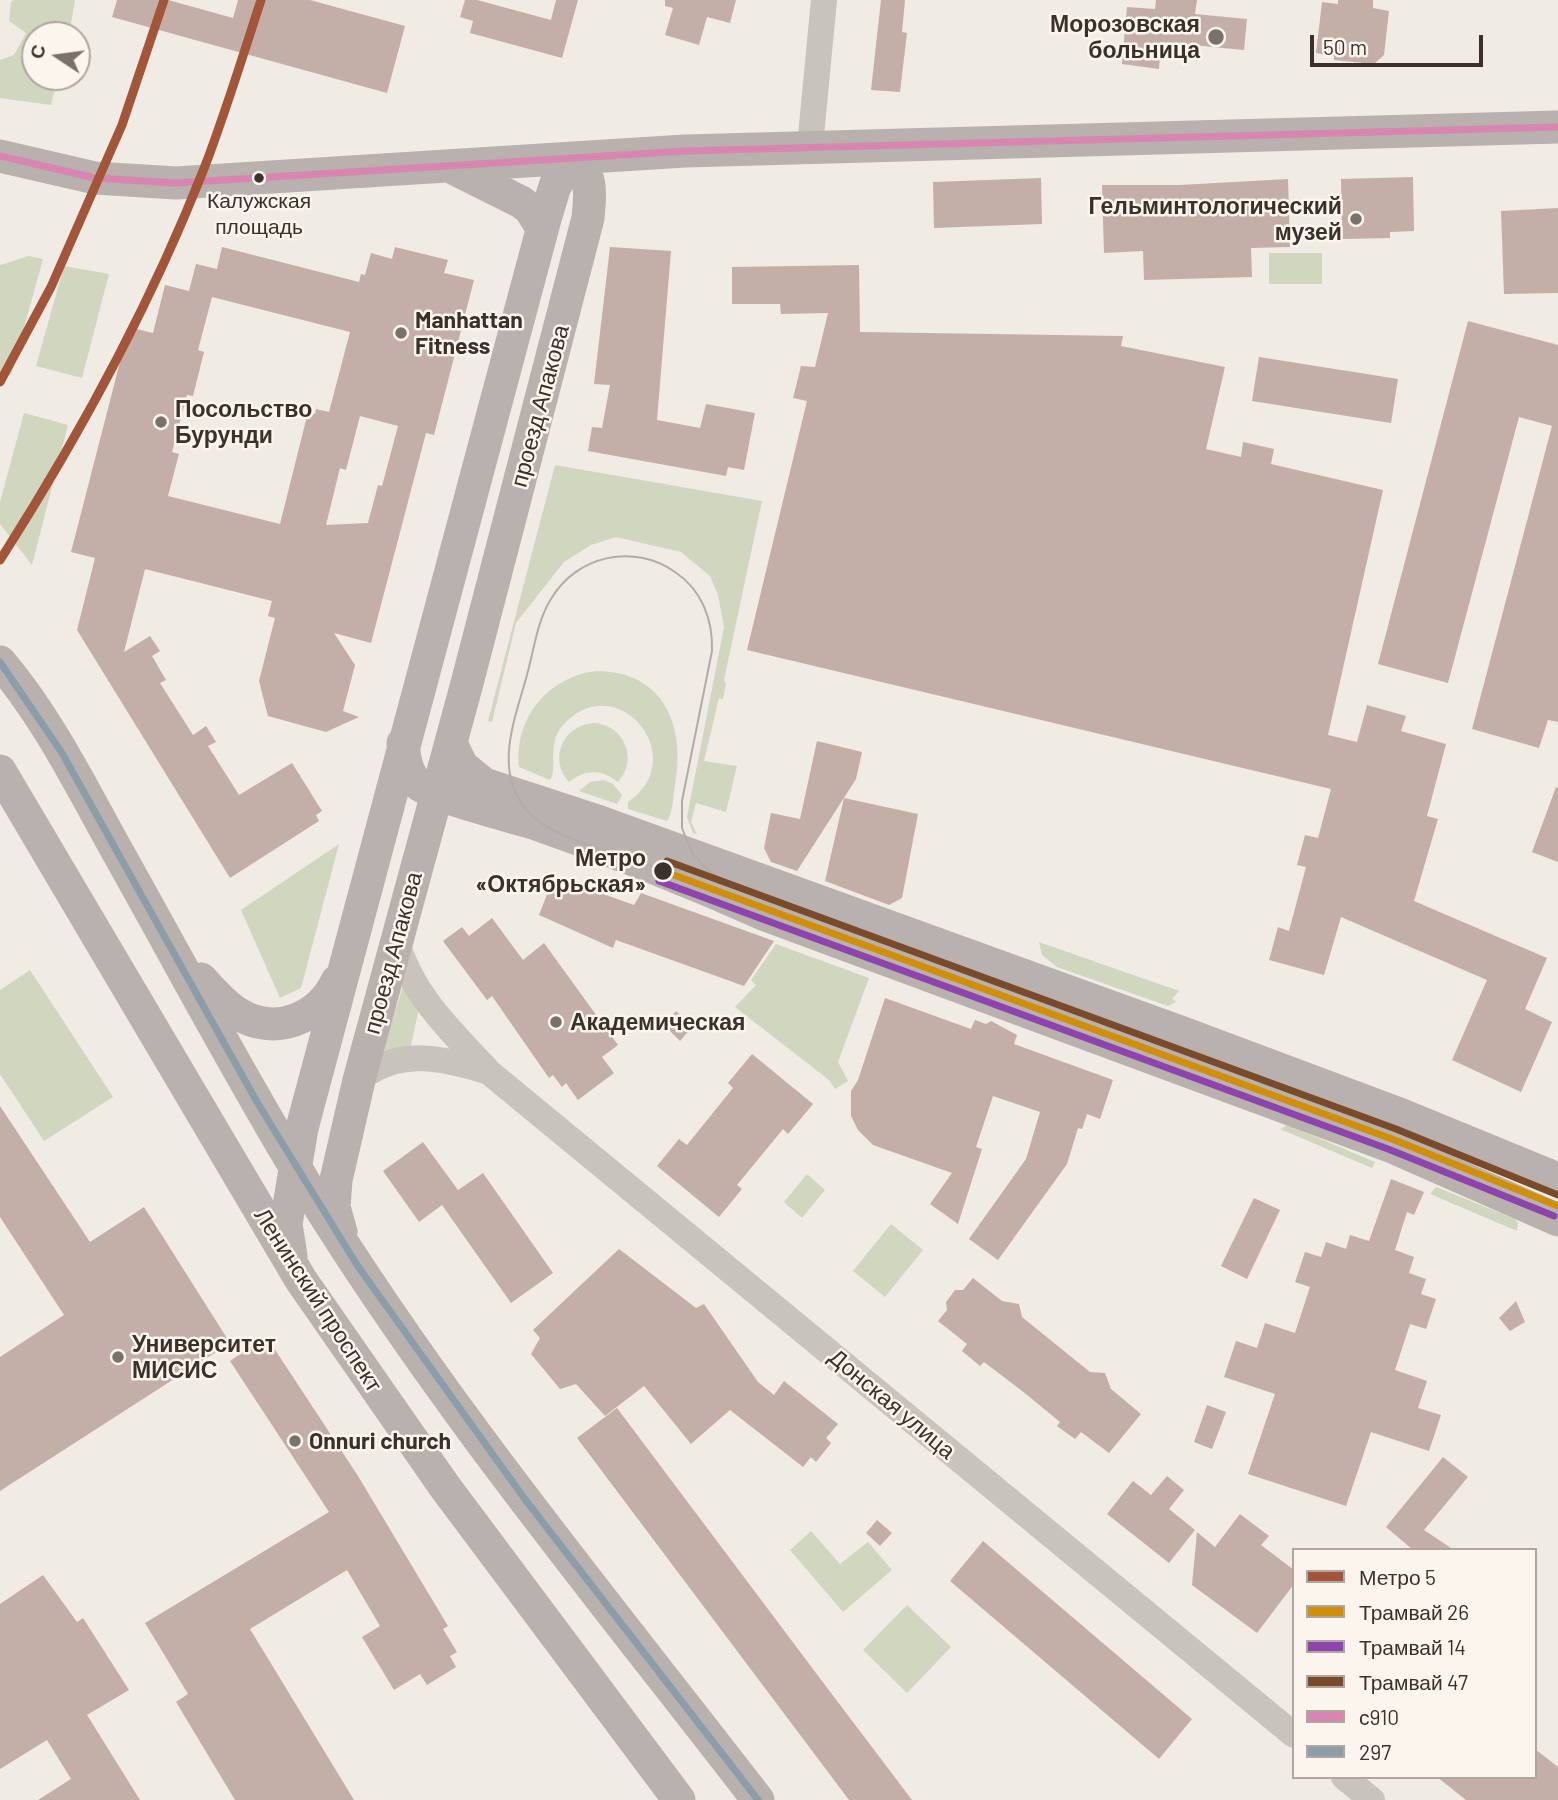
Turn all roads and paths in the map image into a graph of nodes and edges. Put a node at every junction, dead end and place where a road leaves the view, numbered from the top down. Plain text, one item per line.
1 (824, 0) edge
2 (1558, 127) edge
3 (810, 146) junction
4 (0, 156) edge
5 (573, 159) junction
6 (449, 167) junction
7 (542, 229) junction
8 (457, 545) junction
9 (500, 557) junction
10 (0, 662) edge
11 (403, 743) junction
12 (451, 743) junction
13 (0, 771) edge
14 (436, 793) junction
15 (396, 939) junction
16 (174, 952) junction
17 (345, 963) junction
18 (490, 1073) junction
19 (359, 1080) junction
20 (294, 1164) junction
21 (1558, 1179) edge
22 (1558, 1220) edge
23 (346, 1248) junction
24 (301, 1280) junction
25 (1292, 1733) edge
26 (1346, 1779) edge
27 (679, 1800) edge
28 (758, 1800) edge
29 (1372, 1800) edge

1 - 3 street
2 - 3 main road
3 - 5 main road
4 - 6 main road
5 - 6 main road
5 - 7 main road, проезд Апакова
5 - 9 main road, проезд Апакова
6 - 7 main road
7 - 8 main road, проезд Апакова
8 - 9 main road
8 - 11 main road, проезд Апакова
9 - 12 main road, проезд Апакова
10 - 16 main road
11 - 14 main road
11 - 17 main road, проезд Апакова
12 - 14 main road, проезд Апакова
12 - 21 main road
13 - 24 main road, Ленинский проспект
14 - 15 main road, проезд Апакова
14 - 22 main road
15 - 18 street, Донская улица
15 - 19 main road, проезд Апакова
16 - 17 main road
16 - 20 main road
17 - 20 main road
18 - 19 street, Донская улица
18 - 25 street, Донская улица
19 - 23 main road, проезд Апакова
20 - 23 main road
20 - 24 main road
23 - 28 main road
24 - 27 main road, Ленинский проспект
26 - 29 street

